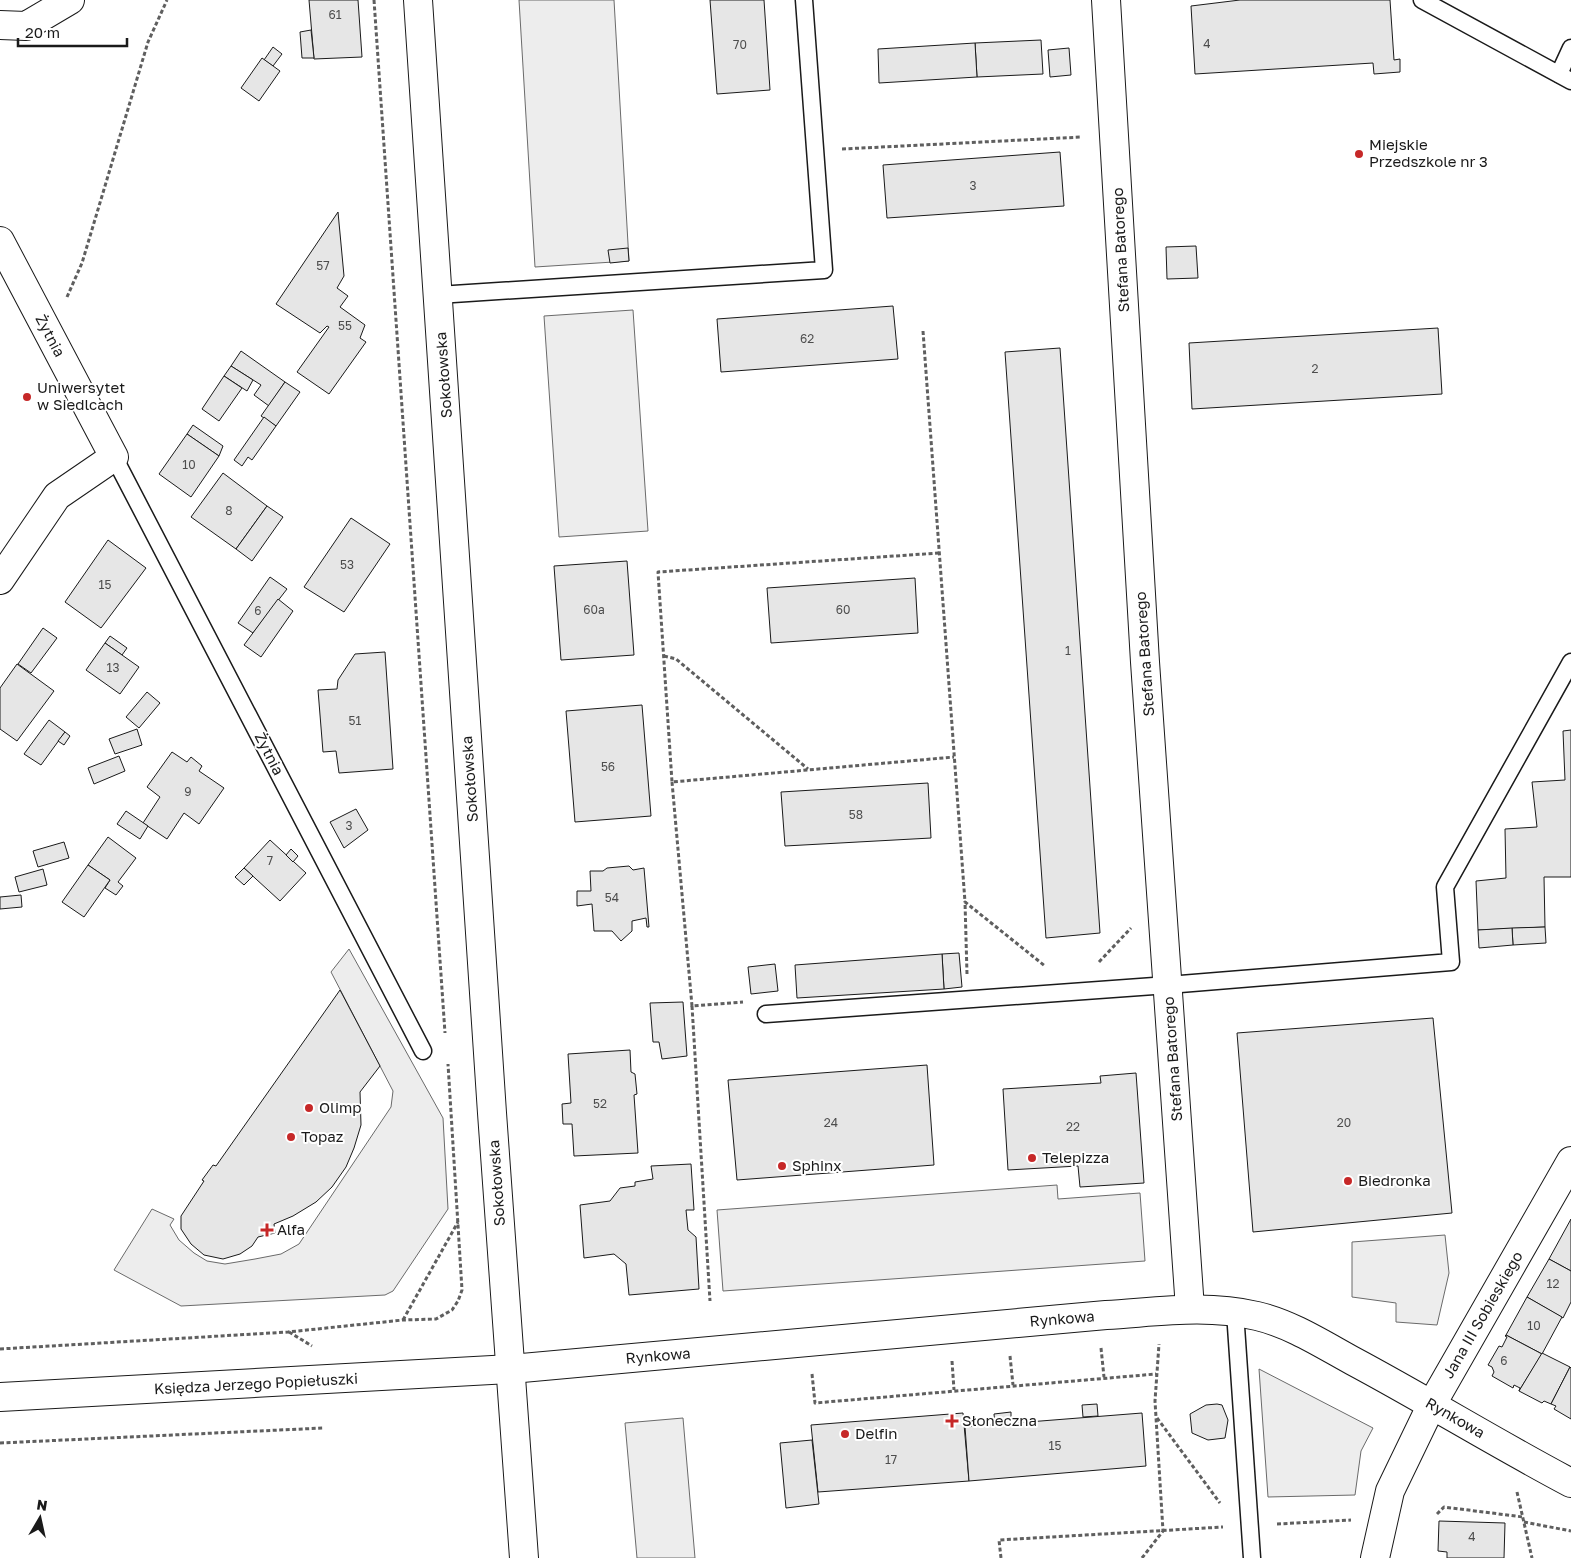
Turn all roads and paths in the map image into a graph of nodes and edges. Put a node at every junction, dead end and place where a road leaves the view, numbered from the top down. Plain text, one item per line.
1 (70, 0) edge
2 (167, 0) edge
3 (374, 0) edge
4 (418, 0) edge
5 (804, 0) edge
6 (1106, 0) edge
7 (1422, 0) edge
8 (0, 25) edge
9 (1571, 48) edge
10 (1565, 77) edge
11 (1083, 137) dead end
12 (815, 150) junction
13 (0, 241) edge
14 (438, 295) junction
15 (42, 322) junction
16 (923, 331) dead end
17 (114, 457) junction
18 (940, 553) junction
19 (0, 580) edge
20 (664, 656) junction
21 (1571, 662) edge
22 (954, 757) junction
23 (808, 770) junction
24 (672, 782) junction
25 (965, 902) junction
26 (1135, 924) dead end
27 (1095, 966) dead end
28 (1045, 967) dead end
29 (1168, 985) junction
30 (968, 999) junction
31 (692, 1006) junction
32 (766, 1014) joint
33 (446, 1034) dead end
34 (423, 1051) dead end
35 (448, 1064) dead end
36 (1571, 1161) edge
37 (458, 1221) junction
38 (710, 1301) dead end
39 (1190, 1308) junction
40 (1235, 1312) junction
41 (403, 1320) junction
42 (1159, 1344) dead end
43 (1101, 1348) dead end
44 (0, 1349) edge
45 (1010, 1356) dead end
46 (952, 1361) dead end
47 (511, 1369) junction
48 (812, 1374) dead end
49 (1156, 1374) junction
50 (1104, 1377) junction
51 (1013, 1385) junction
52 (954, 1390) junction
53 (0, 1397) edge
54 (1432, 1404) junction
55 (1156, 1418) junction
56 (323, 1428) dead end
57 (0, 1442) edge
58 (1571, 1483) edge
59 (1515, 1485) dead end
60 (1438, 1514) dead end
61 (1523, 1517) junction
62 (1384, 1519) junction
63 (1524, 1522) junction
64 (1244, 1526) junction
65 (1163, 1531) junction
66 (1571, 1531) edge
67 (524, 1558) edge
68 (1001, 1558) edge
69 (1142, 1558) edge
70 (1252, 1558) edge
71 (1375, 1558) edge
72 (1532, 1558) edge

1 - 8 street
2 - 15 path
3 - 33 path
4 - 14 street, Sokołowska
5 - 12 lane
6 - 29 street, Stefana Batorego
7 - 10 lane
9 - 10 lane
11 - 12 path
12 - 14 lane
13 - 15 street, Żytnia
14 - 47 street, Sokołowska
15 - 17 street, Żytnia
16 - 18 path
17 - 19 street
17 - 34 lane, Żytnia
18 - 20 path
18 - 22 path
20 - 23 path
20 - 24 path
21 - 29 lane
22 - 23 path
22 - 25 path
23 - 24 path
24 - 31 path
25 - 28 path
25 - 30 path
26 - 27 path
29 - 30 lane
29 - 39 street, Stefana Batorego
30 - 32 lane
31 - 32 path
31 - 38 path
35 - 37 path
36 - 54 street, Jana III Sobieskiego
37 - 41 path
37 - 41 path
39 - 40 street, Rynkowa
39 - 47 street, Rynkowa
40 - 54 street, Rynkowa
40 - 64 lane
41 - 44 path
42 - 49 path
43 - 50 path
45 - 51 path
46 - 52 path
47 - 53 street, Księdza Jerzego Popiełuszki
47 - 67 street, Sokołowska
48 - 52 path
49 - 50 path
49 - 55 path
50 - 51 path
51 - 52 path
54 - 58 street, Rynkowa
54 - 62 street, Jana III Sobieskiego
55 - 64 path
55 - 65 path
56 - 57 path
59 - 61 path
60 - 61 path
61 - 63 path
62 - 64 path
62 - 71 street, Jana III Sobieskiego
63 - 66 path
63 - 72 path
64 - 65 path
64 - 70 lane
65 - 68 path
65 - 69 path

